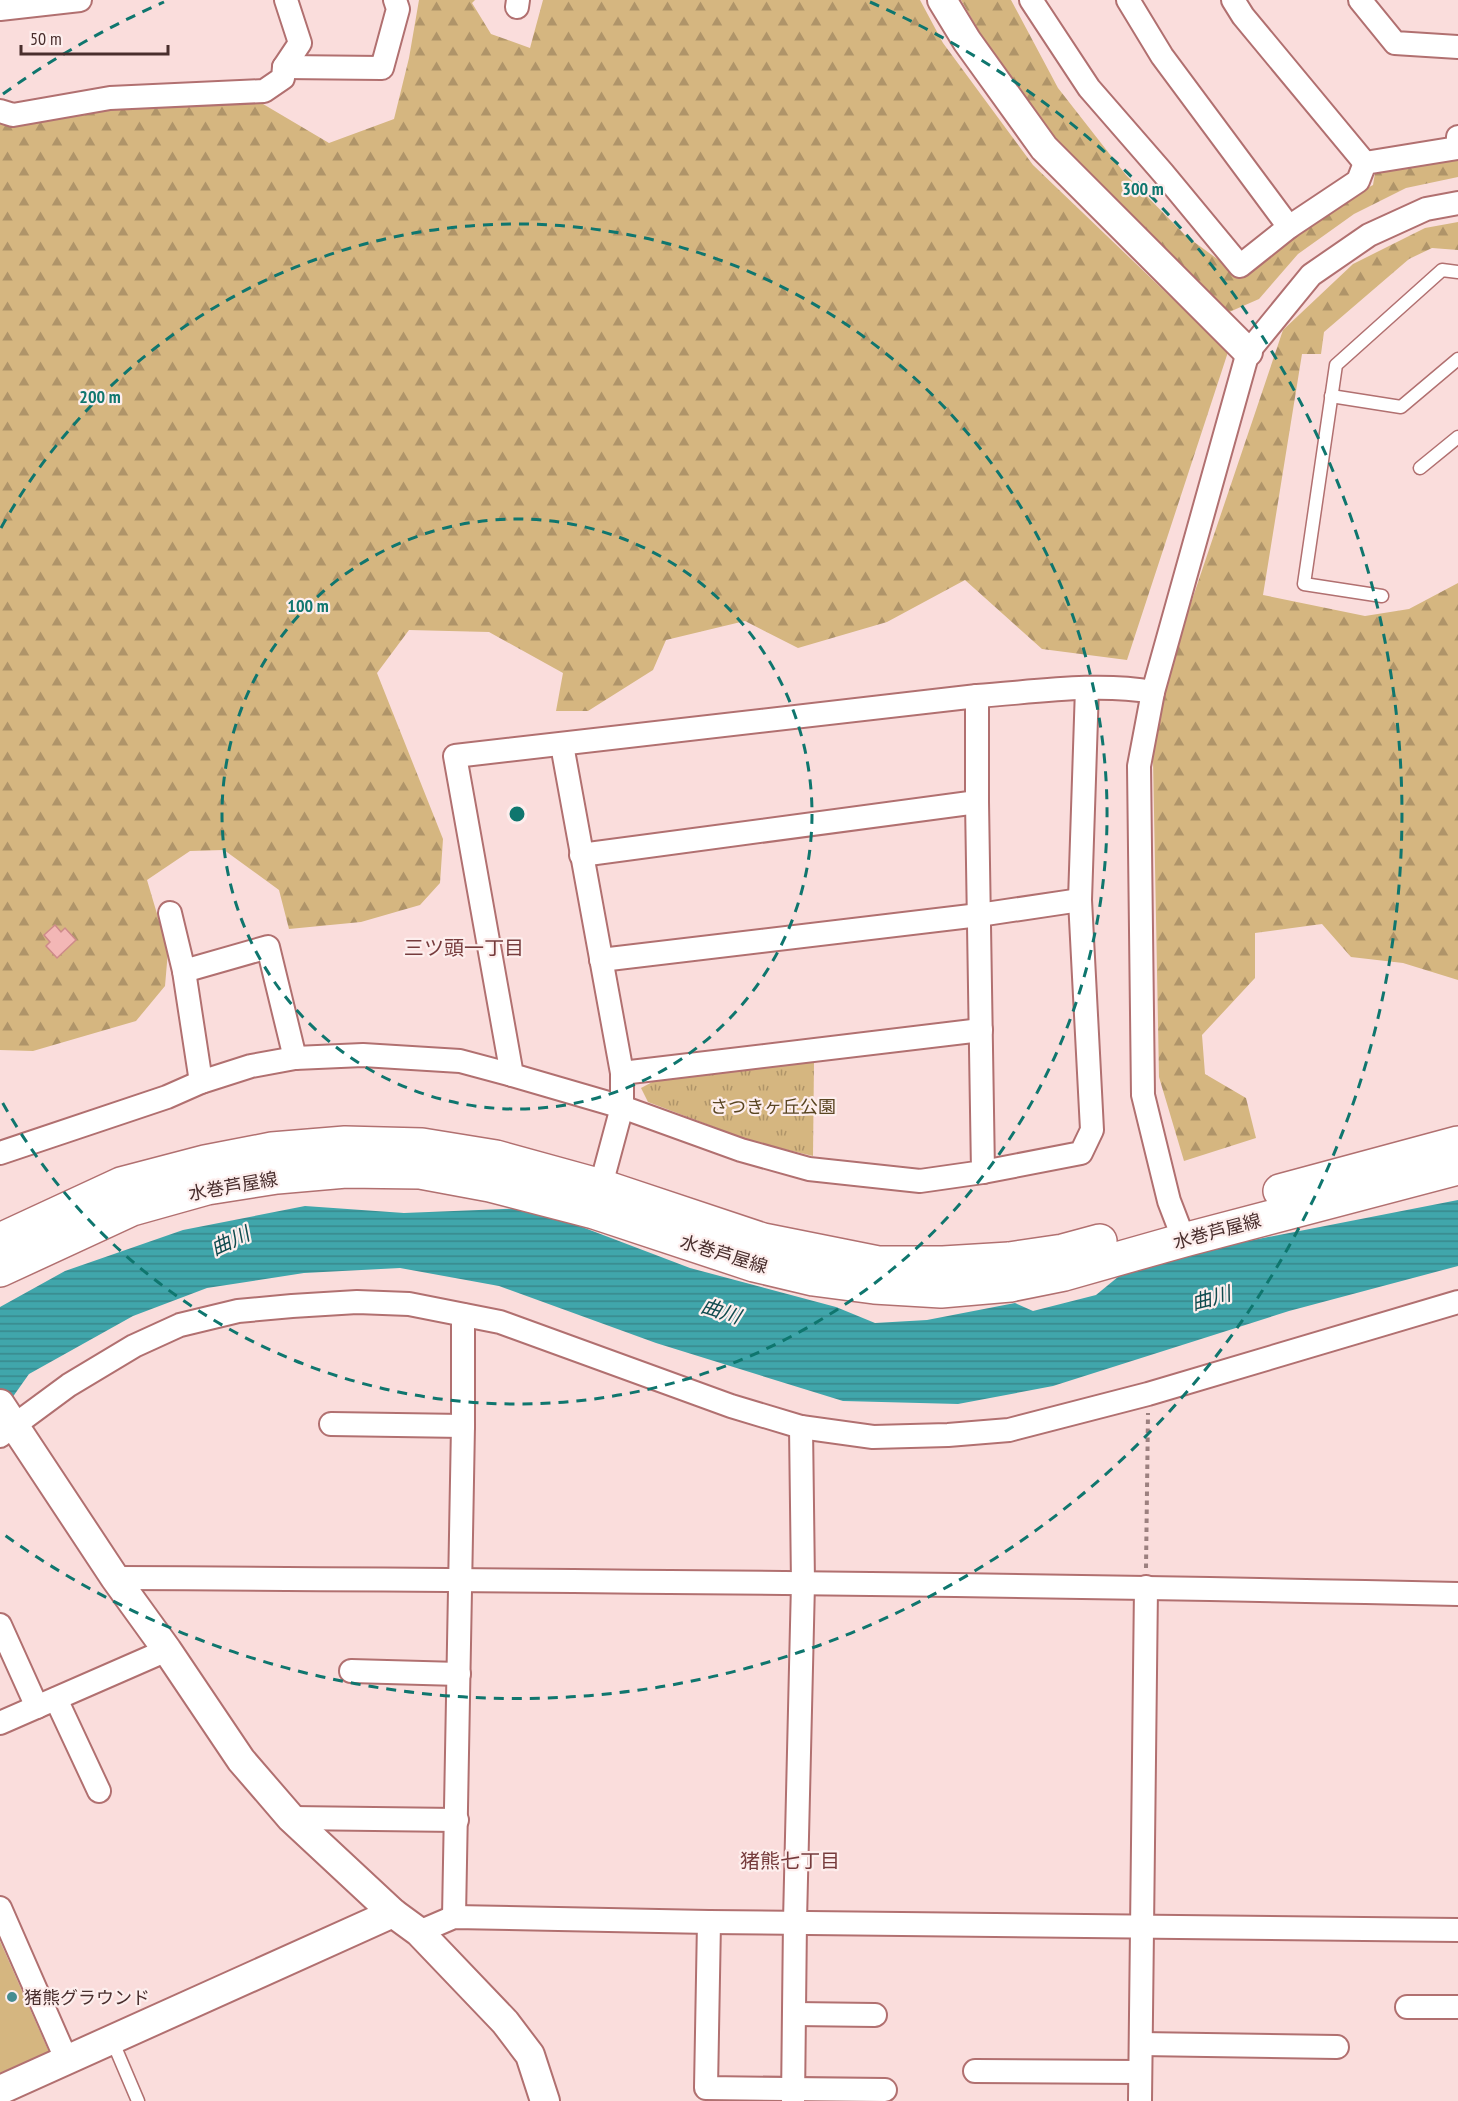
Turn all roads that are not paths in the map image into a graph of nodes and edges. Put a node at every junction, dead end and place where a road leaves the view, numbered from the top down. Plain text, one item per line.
1 (80, 0) edge
2 (286, 0) edge
3 (395, 0) edge
4 (942, 0) edge
5 (1031, 0) edge
6 (1128, 0) edge
7 (1233, 0) edge
8 (1360, 0) edge
9 (0, 9) edge
10 (1458, 46) edge
11 (284, 68) junction
12 (0, 111) edge
13 (1458, 137) edge
14 (1365, 163) junction
15 (1458, 203) edge
16 (1290, 227) junction
17 (1458, 272) edge
18 (1248, 352) junction
19 (1458, 359) edge
20 (1331, 396) junction
21 (1458, 436) edge
22 (1420, 468) dead end
23 (1382, 596) dead end
24 (1087, 688) junction
25 (1153, 692) junction
26 (978, 696) junction
27 (562, 745) junction
28 (977, 802) junction
29 (581, 855) junction
30 (1080, 900) junction
31 (170, 913) dead end
32 (979, 915) junction
33 (601, 960) junction
34 (184, 971) junction
35 (981, 1030) junction
36 (294, 1058) junction
37 (622, 1073) junction
38 (512, 1075) junction
39 (201, 1082) junction
40 (622, 1107) junction
41 (1458, 1143) edge
42 (0, 1153) edge
43 (1458, 1168) edge
44 (983, 1172) junction
45 (597, 1199) junction
46 (1180, 1230) junction
47 (0, 1240) edge
48 (0, 1270) edge
49 (1458, 1302) edge
50 (463, 1315) junction
51 (6, 1421) edge
52 (330, 1424) dead end
53 (463, 1426) junction
54 (801, 1427) junction
55 (115, 1578) junction
56 (460, 1579) junction
57 (803, 1583) junction
58 (1146, 1587) junction
59 (1458, 1594) edge
60 (0, 1625) edge
61 (167, 1650) junction
62 (351, 1671) dead end
63 (459, 1674) junction
64 (46, 1703) junction
65 (0, 1723) edge
66 (99, 1791) dead end
67 (291, 1818) junction
68 (457, 1820) junction
69 (0, 1908) edge
70 (393, 1913) junction
71 (454, 1917) junction
72 (795, 1921) junction
73 (709, 1922) junction
74 (1142, 1926) junction
75 (1458, 1930) edge
76 (419, 1932) junction
77 (1407, 2007) dead end
78 (1458, 2007) edge
79 (795, 2014) junction
80 (875, 2015) dead end
81 (112, 2040) junction
82 (1141, 2043) junction
83 (1337, 2047) dead end
84 (67, 2061) junction
85 (975, 2071) dead end
86 (1140, 2072) junction
87 (0, 2090) edge
88 (885, 2090) dead end
89 (793, 2095) edge
90 (138, 2101) edge
91 (545, 2101) edge
92 (1140, 2101) edge

1 - 9 street
2 - 11 street
3 - 11 street
4 - 18 street
5 - 16 street
6 - 16 street
7 - 14 street
8 - 10 street
11 - 12 street
13 - 14 street
14 - 16 street
15 - 18 street
17 - 20 lane
18 - 25 street
19 - 20 lane
20 - 23 lane
21 - 22 lane
24 - 25 street
24 - 26 street
24 - 30 street
25 - 46 street
26 - 27 street
26 - 28 street
27 - 29 street
27 - 38 street
28 - 29 street
28 - 32 street
29 - 33 street
30 - 32 street
30 - 44 street
31 - 34 street
32 - 33 street
32 - 35 street
33 - 37 street
34 - 36 street
34 - 39 street
35 - 37 street
35 - 44 street
36 - 38 street
36 - 39 street
37 - 40 street
38 - 40 street
39 - 42 street
40 - 44 street
40 - 45 street
41 - 46 main road, 水巻芦屋線
43 - 46 main road, 水巻芦屋線
45 - 46 main road, 水巻芦屋線
45 - 47 main road, 水巻芦屋線
45 - 48 main road, 水巻芦屋線
49 - 54 street
50 - 51 street
50 - 53 street
50 - 54 street
51 - 55 street
52 - 53 street
53 - 56 street
54 - 57 street
55 - 56 street
55 - 61 street
56 - 57 street
56 - 63 street
57 - 58 street
57 - 72 street
58 - 59 street
58 - 74 street
60 - 64 street
61 - 64 street
61 - 67 street
62 - 63 street
63 - 68 street
64 - 65 street
64 - 66 street
67 - 68 street
67 - 70 street
68 - 71 street
69 - 84 street
70 - 76 street
70 - 81 street
71 - 73 street
71 - 76 street
72 - 73 street
72 - 74 street
72 - 79 street
73 - 89 street
74 - 75 street
74 - 82 street
76 - 91 street
77 - 78 street
79 - 80 street
79 - 89 street
81 - 84 street
81 - 90 lane
82 - 83 street
82 - 86 street
84 - 87 street
85 - 86 street
86 - 92 street
88 - 89 street

